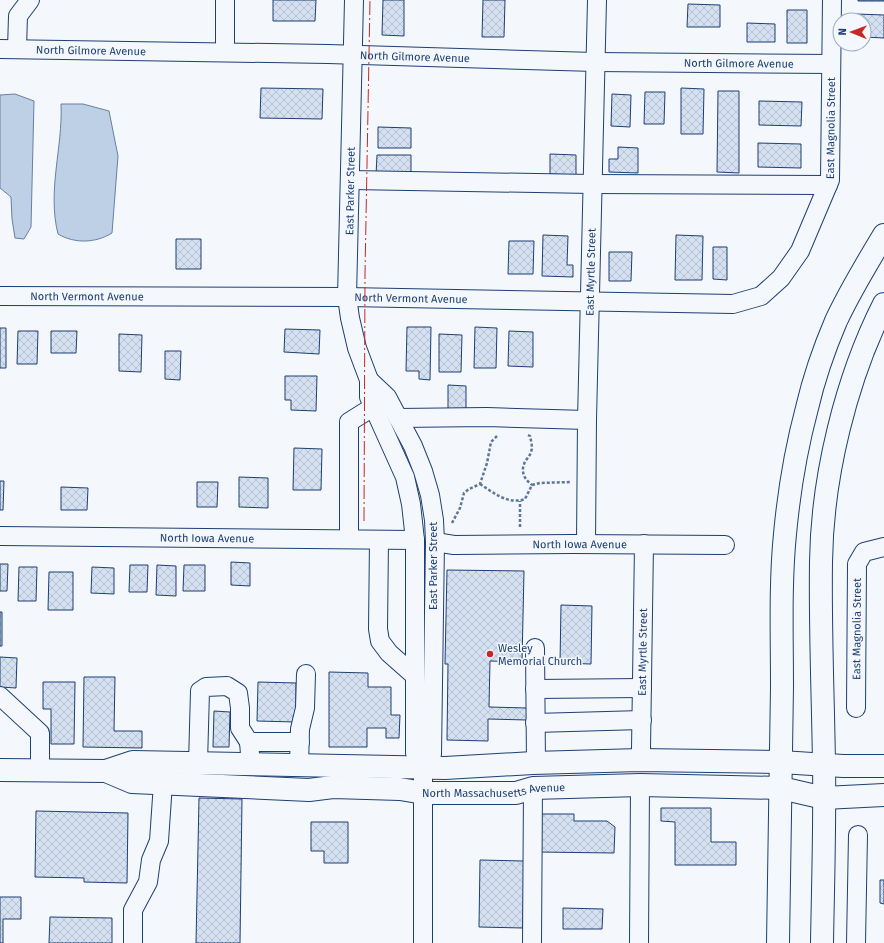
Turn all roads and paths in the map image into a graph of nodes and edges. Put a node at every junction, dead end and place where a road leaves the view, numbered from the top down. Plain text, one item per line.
1 (30, 0) edge
2 (225, 0) edge
3 (354, 0) edge
4 (597, 0) edge
5 (832, 0) edge
6 (9, 49) edge
7 (225, 52) junction
8 (353, 55) junction
9 (595, 62) junction
10 (831, 64) junction
11 (351, 180) junction
12 (592, 184) junction
13 (828, 185) junction
14 (884, 235) edge
15 (800, 251) joint
16 (0, 296) edge
17 (348, 297) junction
18 (590, 302) junction
19 (884, 304) edge
20 (369, 380) junction
21 (373, 407) junction
22 (398, 418) junction
23 (587, 420) junction
24 (500, 433) dead end
25 (526, 435) dead end
26 (574, 482) dead end
27 (480, 484) junction
28 (532, 485) junction
29 (520, 501) junction
30 (452, 523) dead end
31 (520, 527) dead end
32 (0, 536) edge
33 (349, 539) junction
34 (379, 540) junction
35 (415, 540) junction
36 (434, 542) junction
37 (586, 544) junction
38 (644, 544) junction
39 (725, 545) dead end
40 (884, 547) edge
41 (535, 648) dead end
42 (306, 674) dead end
43 (415, 676) junction
44 (642, 688) junction
45 (535, 689) junction
46 (0, 696) edge
47 (856, 708) dead end
48 (642, 720) junction
49 (535, 723) junction
50 (249, 742) junction
51 (300, 742) junction
52 (640, 760) junction
53 (781, 762) junction
54 (198, 763) junction
55 (536, 763) junction
56 (250, 764) junction
57 (824, 764) junction
58 (298, 765) junction
59 (884, 766) edge
60 (423, 767) junction
61 (0, 770) edge
62 (40, 770) junction
63 (106, 771) junction
64 (163, 783) junction
65 (640, 785) junction
66 (533, 788) junction
67 (781, 788) junction
68 (424, 793) junction
69 (884, 795) edge
70 (824, 798) junction
71 (858, 835) dead end
72 (132, 943) edge
73 (423, 943) edge
74 (532, 943) edge
75 (638, 943) edge
76 (778, 943) edge
77 (822, 943) edge
78 (856, 943) edge

1 - 6 street
2 - 7 street
3 - 8 street, East Parker Street
4 - 9 street, East Myrtle Street
5 - 10 street, East Magnolia Street
6 - 7 street, North Gilmore Avenue
7 - 8 street, North Gilmore Avenue
8 - 9 street, North Gilmore Avenue
8 - 11 street, East Parker Street
9 - 10 street, North Gilmore Avenue
9 - 12 street, East Myrtle Street
10 - 13 street, East Magnolia Street
11 - 12 street
11 - 17 street, East Parker Street
12 - 13 street
12 - 18 street, East Myrtle Street
13 - 15 street, East Magnolia Street
14 - 53 main road
15 - 18 street, North Vermont Avenue
16 - 17 street, North Vermont Avenue
17 - 18 street, North Vermont Avenue
17 - 20 street, East Parker Street
18 - 23 street, East Myrtle Street
19 - 57 main road
20 - 21 street, East Parker Street
20 - 22 street, East Parker Street
21 - 33 street
21 - 35 street, East Parker Street
22 - 23 street
22 - 36 street, East Parker Street
23 - 37 street, East Myrtle Street
24 - 27 path
25 - 28 path
26 - 28 path
27 - 29 path
27 - 30 path
28 - 29 path
29 - 31 path
32 - 33 street, North Iowa Avenue
33 - 34 street, North Iowa Avenue
34 - 35 street, North Iowa Avenue
34 - 43 street
35 - 43 street, East Parker Street
36 - 37 street, North Iowa Avenue
36 - 60 street, East Parker Street
37 - 38 street, North Iowa Avenue
38 - 39 street, North Iowa Avenue
38 - 44 street, East Myrtle Street
40 - 47 street, East Magnolia Street
41 - 45 street
42 - 51 street
43 - 60 street, East Parker Street
44 - 45 street
44 - 48 street, East Myrtle Street
45 - 49 street
46 - 62 street
48 - 49 street
48 - 52 street, East Myrtle Street
49 - 55 street
50 - 51 street
50 - 54 street
50 - 56 street
51 - 58 street
52 - 53 main road, North Massachusetts Avenue
52 - 55 main road, North Massachusetts Avenue
53 - 57 main road, North Massachusetts Avenue
53 - 67 main road
54 - 56 main road, North Massachusetts Avenue
54 - 63 main road, North Massachusetts Avenue
55 - 60 main road, North Massachusetts Avenue
56 - 58 main road, North Massachusetts Avenue
57 - 59 main road, North Massachusetts Avenue
57 - 70 main road
58 - 60 main road, North Massachusetts Avenue
60 - 68 street, East Parker Street
61 - 62 main road, North Massachusetts Avenue
62 - 63 main road, North Massachusetts Avenue
63 - 64 main road, North Massachusetts Avenue
64 - 68 main road, North Massachusetts Avenue
64 - 72 street
65 - 66 main road, North Massachusetts Avenue
65 - 67 main road, North Massachusetts Avenue
65 - 75 street
66 - 68 main road, North Massachusetts Avenue
66 - 74 street
67 - 70 main road, North Massachusetts Avenue
67 - 76 main road
68 - 73 street, East Parker Street
69 - 70 main road, North Massachusetts Avenue
70 - 77 main road
71 - 78 street

